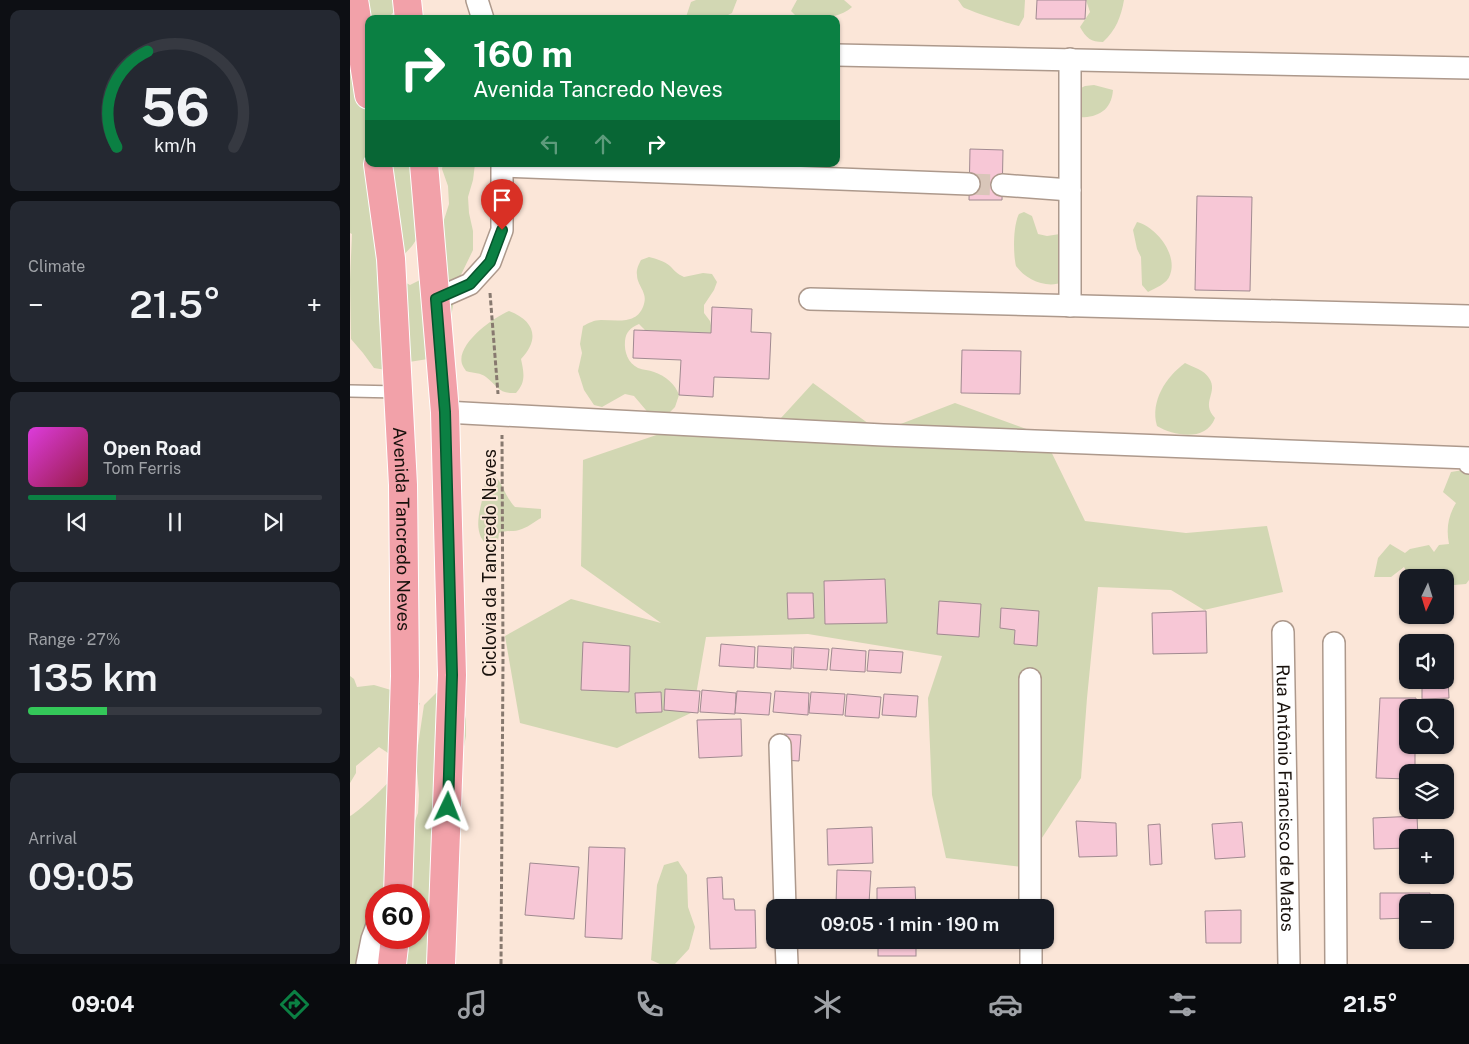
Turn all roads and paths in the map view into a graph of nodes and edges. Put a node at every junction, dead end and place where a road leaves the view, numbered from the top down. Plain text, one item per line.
1 (354, 0) edge
2 (407, 0) edge
3 (478, 0) edge
4 (409, 15) edge
5 (482, 15) edge
6 (840, 55) edge
7 (1070, 60) junction
8 (1469, 68) edge
9 (365, 70) edge
10 (378, 167) edge
11 (424, 167) edge
12 (502, 167) edge
13 (551, 167) edge
14 (969, 184) tunnel mouth
15 (1002, 185) tunnel mouth
16 (1070, 190) junction
17 (487, 265) junction
18 (436, 299) junction
19 (810, 300) dead end
20 (1070, 306) junction
21 (1469, 316) edge
22 (350, 391) edge
23 (398, 392) junction
24 (445, 412) junction
25 (500, 415) junction
26 (1468, 458) edge
27 (1469, 464) edge
28 (1283, 632) dead end
29 (1334, 643) dead end
30 (1030, 679) dead end
31 (780, 745) dead end
32 (398, 884) edge
33 (785, 899) edge
34 (1030, 899) edge
35 (370, 949) edge
36 (394, 949) edge
37 (786, 949) edge
38 (1030, 949) edge
39 (367, 964) edge
40 (392, 964) edge
41 (442, 964) edge
42 (501, 964) edge
43 (787, 964) edge
44 (1031, 964) edge
45 (1289, 964) edge
46 (1336, 964) edge

1 - 9 main road
2 - 4 main road
3 - 5 street
6 - 7 street
7 - 8 street
7 - 16 street
10 - 23 main road, Avenida Tancredo Neves
11 - 18 main road
12 - 17 street
13 - 14 street
15 - 16 street
16 - 20 street
17 - 18 street
17 - 25 path, Ciclovia da Tancredo Neves
18 - 24 main road
19 - 20 street
20 - 21 street
22 - 23 lane
23 - 32 main road, Avenida Tancredo Neves
24 - 25 street
24 - 41 main road
25 - 26 street
25 - 42 path, Ciclovia da Tancredo Neves
26 - 27 street
28 - 45 street, Rua Antônio Francisco de Matos
29 - 46 street
30 - 34 street
31 - 33 street
35 - 39 street
36 - 40 main road
37 - 43 street
38 - 44 street

